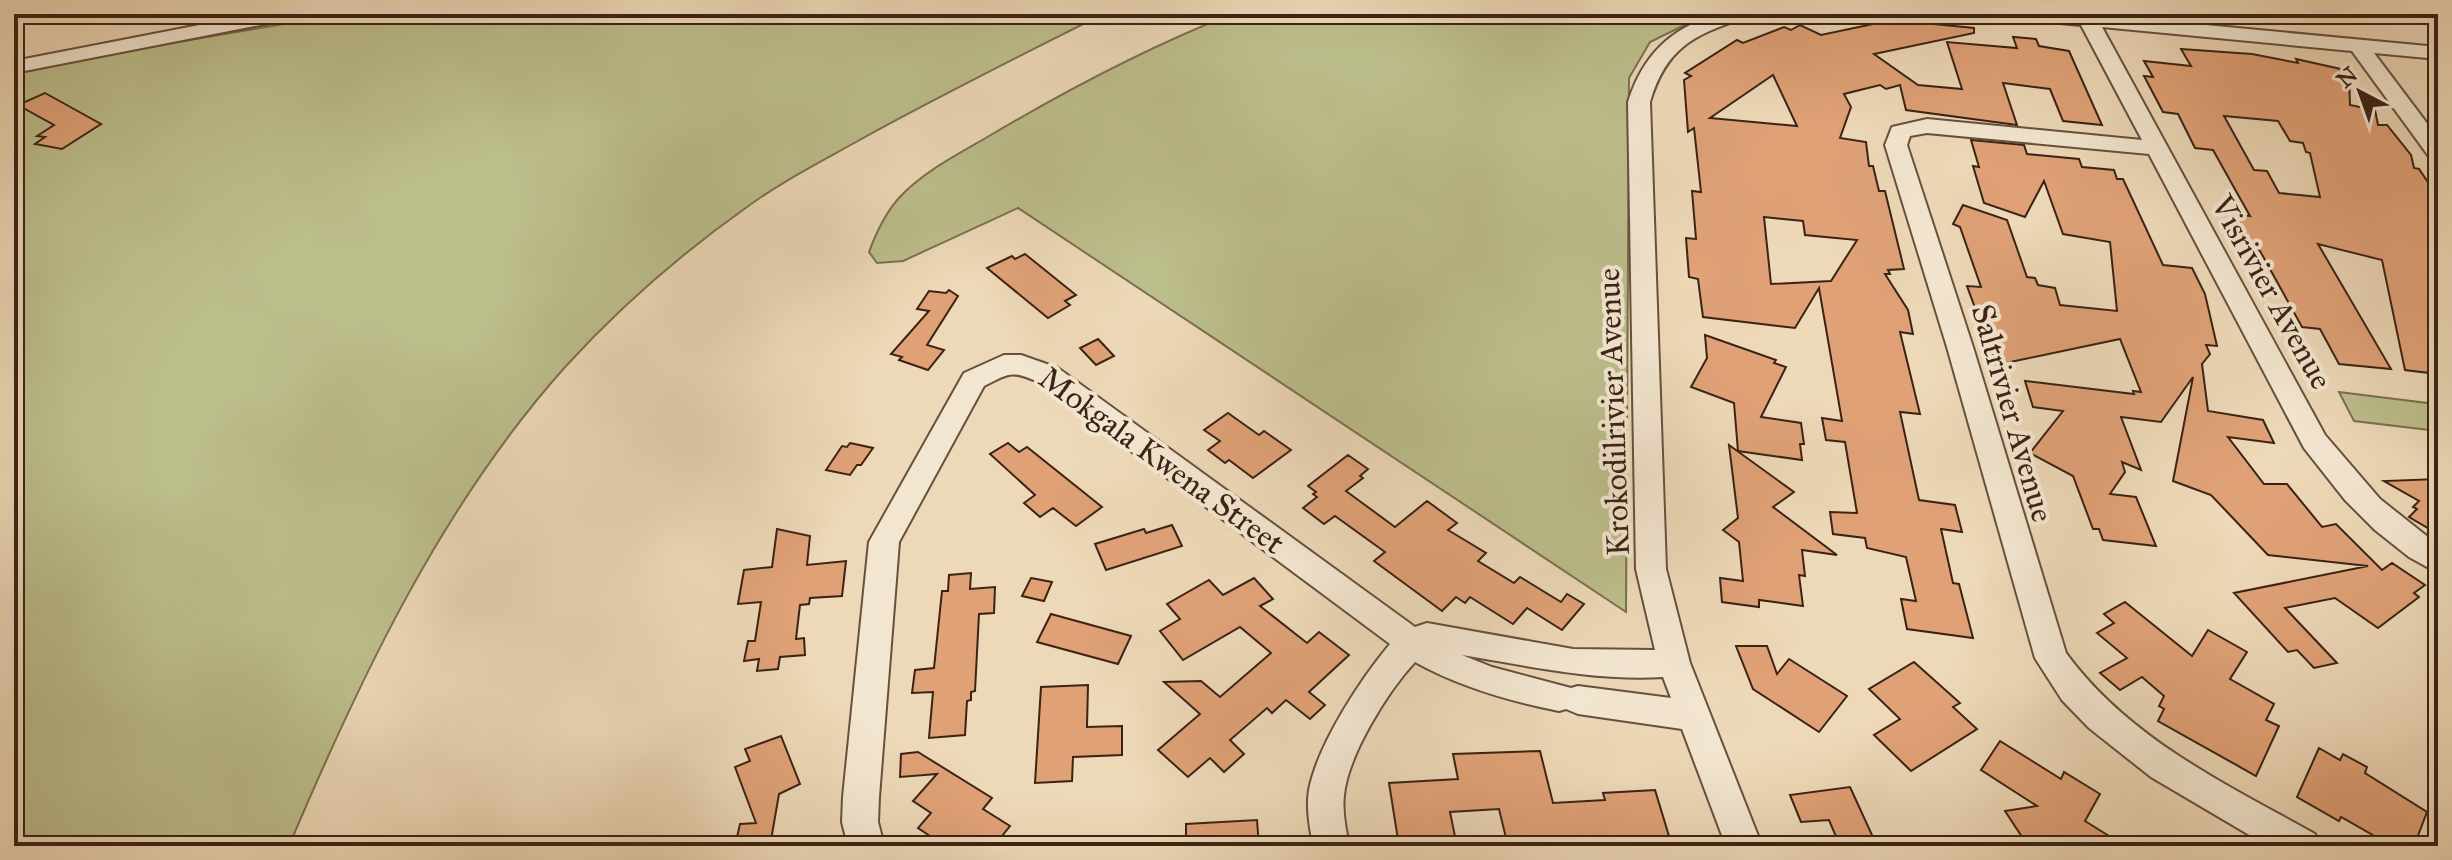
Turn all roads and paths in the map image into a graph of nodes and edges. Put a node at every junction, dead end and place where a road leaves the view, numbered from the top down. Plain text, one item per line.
1 (286, 14) edge
2 (1737, 14) edge
3 (2026, 14) edge
4 (2250, 14) edge
5 (2089, 21) junction
6 (2264, 35) junction
7 (2357, 44) junction
8 (2438, 53) edge
9 (14, 67) edge
10 (2155, 148) junction
11 (2438, 153) edge
12 (2438, 561) edge
13 (1416, 637) junction
14 (1674, 663) junction
15 (1694, 716) junction
16 (866, 846) edge
17 (1331, 846) edge
18 (1744, 846) edge
19 (2302, 846) edge

1 - 9 street
2 - 14 street, Krokodilrivier Avenue
3 - 5 street
4 - 6 street
5 - 6 street
5 - 10 street, Visrivier Avenue
6 - 7 street
7 - 8 street
7 - 11 street
10 - 12 street, Visrivier Avenue
10 - 19 street, Saltrivier Avenue
13 - 14 street, Mokgala Kwena Street
13 - 15 street, Mokgala Kwena Street
13 - 16 street, Mokgala Kwena Street
13 - 17 street
14 - 15 street, Krokodilrivier Avenue
15 - 18 street, Krokodilrivier Avenue

